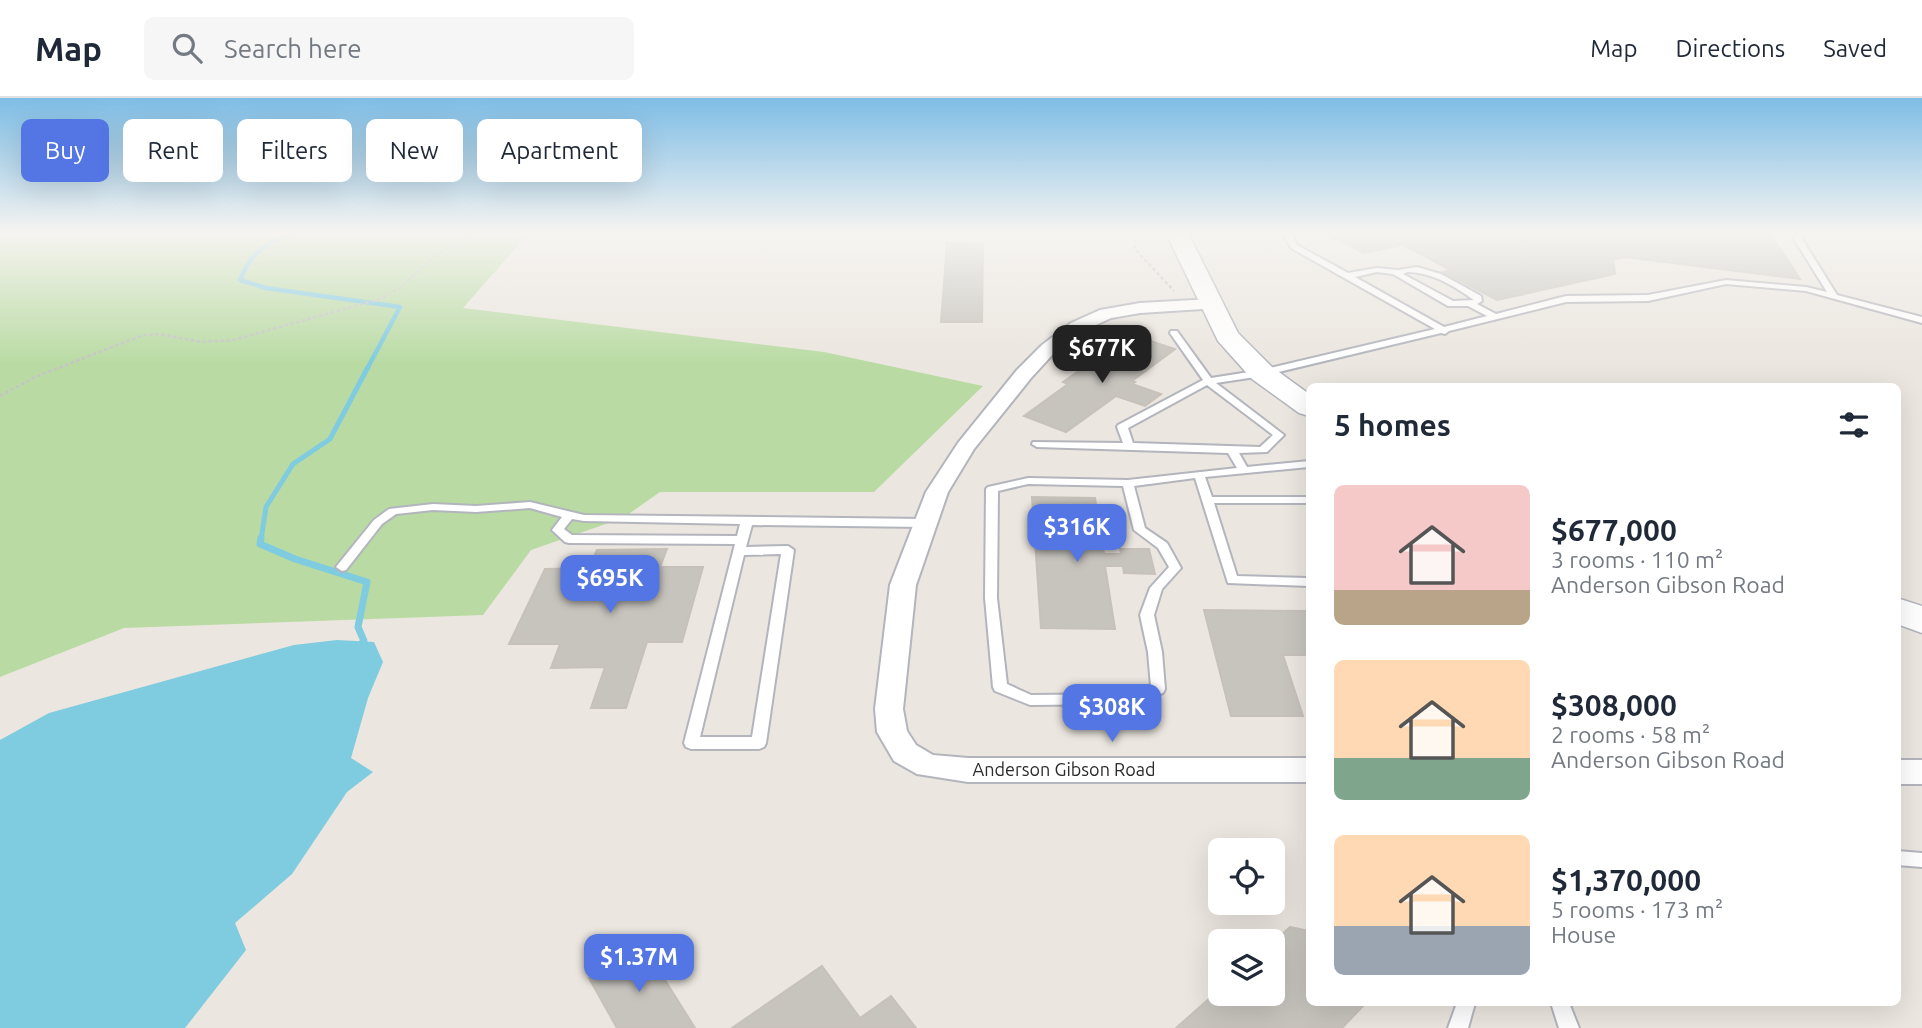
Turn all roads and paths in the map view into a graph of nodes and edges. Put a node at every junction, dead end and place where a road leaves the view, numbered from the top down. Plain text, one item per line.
1 (415, 276) edge
2 (1161, 276) edge
3 (1192, 276) edge
4 (1348, 276) edge
5 (1400, 276) edge
6 (1438, 276) edge
7 (1821, 276) edge
8 (1833, 295) junction
9 (1470, 303) junction
10 (1202, 304) junction
11 (1495, 317) junction
12 (1922, 320) edge
13 (1445, 331) junction
14 (1174, 333) dead end
15 (1262, 373) junction
16 (1208, 381) junction
17 (0, 396) edge
18 (1306, 405) edge
19 (1037, 444) dead end
20 (1129, 446) junction
21 (1232, 450) junction
22 (1306, 464) edge
23 (1244, 471) junction
24 (1199, 474) junction
25 (1128, 483) junction
26 (1206, 500) junction
27 (1306, 500) edge
28 (569, 515) junction
29 (747, 521) junction
30 (925, 523) junction
31 (741, 546) junction
32 (342, 566) dead end
33 (1306, 582) edge
34 (1901, 612) edge
35 (1922, 620) edge
36 (1306, 770) edge
37 (1901, 772) edge
38 (1922, 772) edge
39 (1901, 858) edge
40 (1922, 860) edge
41 (1465, 1006) edge
42 (1561, 1006) edge
43 (1458, 1028) edge
44 (1569, 1028) edge

1 - 17 path
2 - 10 path
3 - 10 street
4 - 13 lane
5 - 9 lane
6 - 9 lane
7 - 8 lane
8 - 11 lane
8 - 12 lane
9 - 11 lane
10 - 15 street
10 - 30 street, Anderson Gibson Road
11 - 13 lane
13 - 15 lane
14 - 16 lane
15 - 16 lane
15 - 18 street
16 - 20 lane
16 - 21 lane
19 - 20 lane
20 - 21 lane
21 - 23 lane
22 - 23 lane
23 - 24 lane
24 - 25 lane
24 - 26 lane
25 - 25 lane
26 - 27 lane
26 - 33 lane
28 - 29 lane
28 - 31 lane
28 - 32 lane
29 - 30 lane
29 - 31 lane
30 - 36 street, Anderson Gibson Road
31 - 31 lane
34 - 35 street
37 - 38 street
39 - 40 lane
41 - 43 lane
42 - 44 lane

